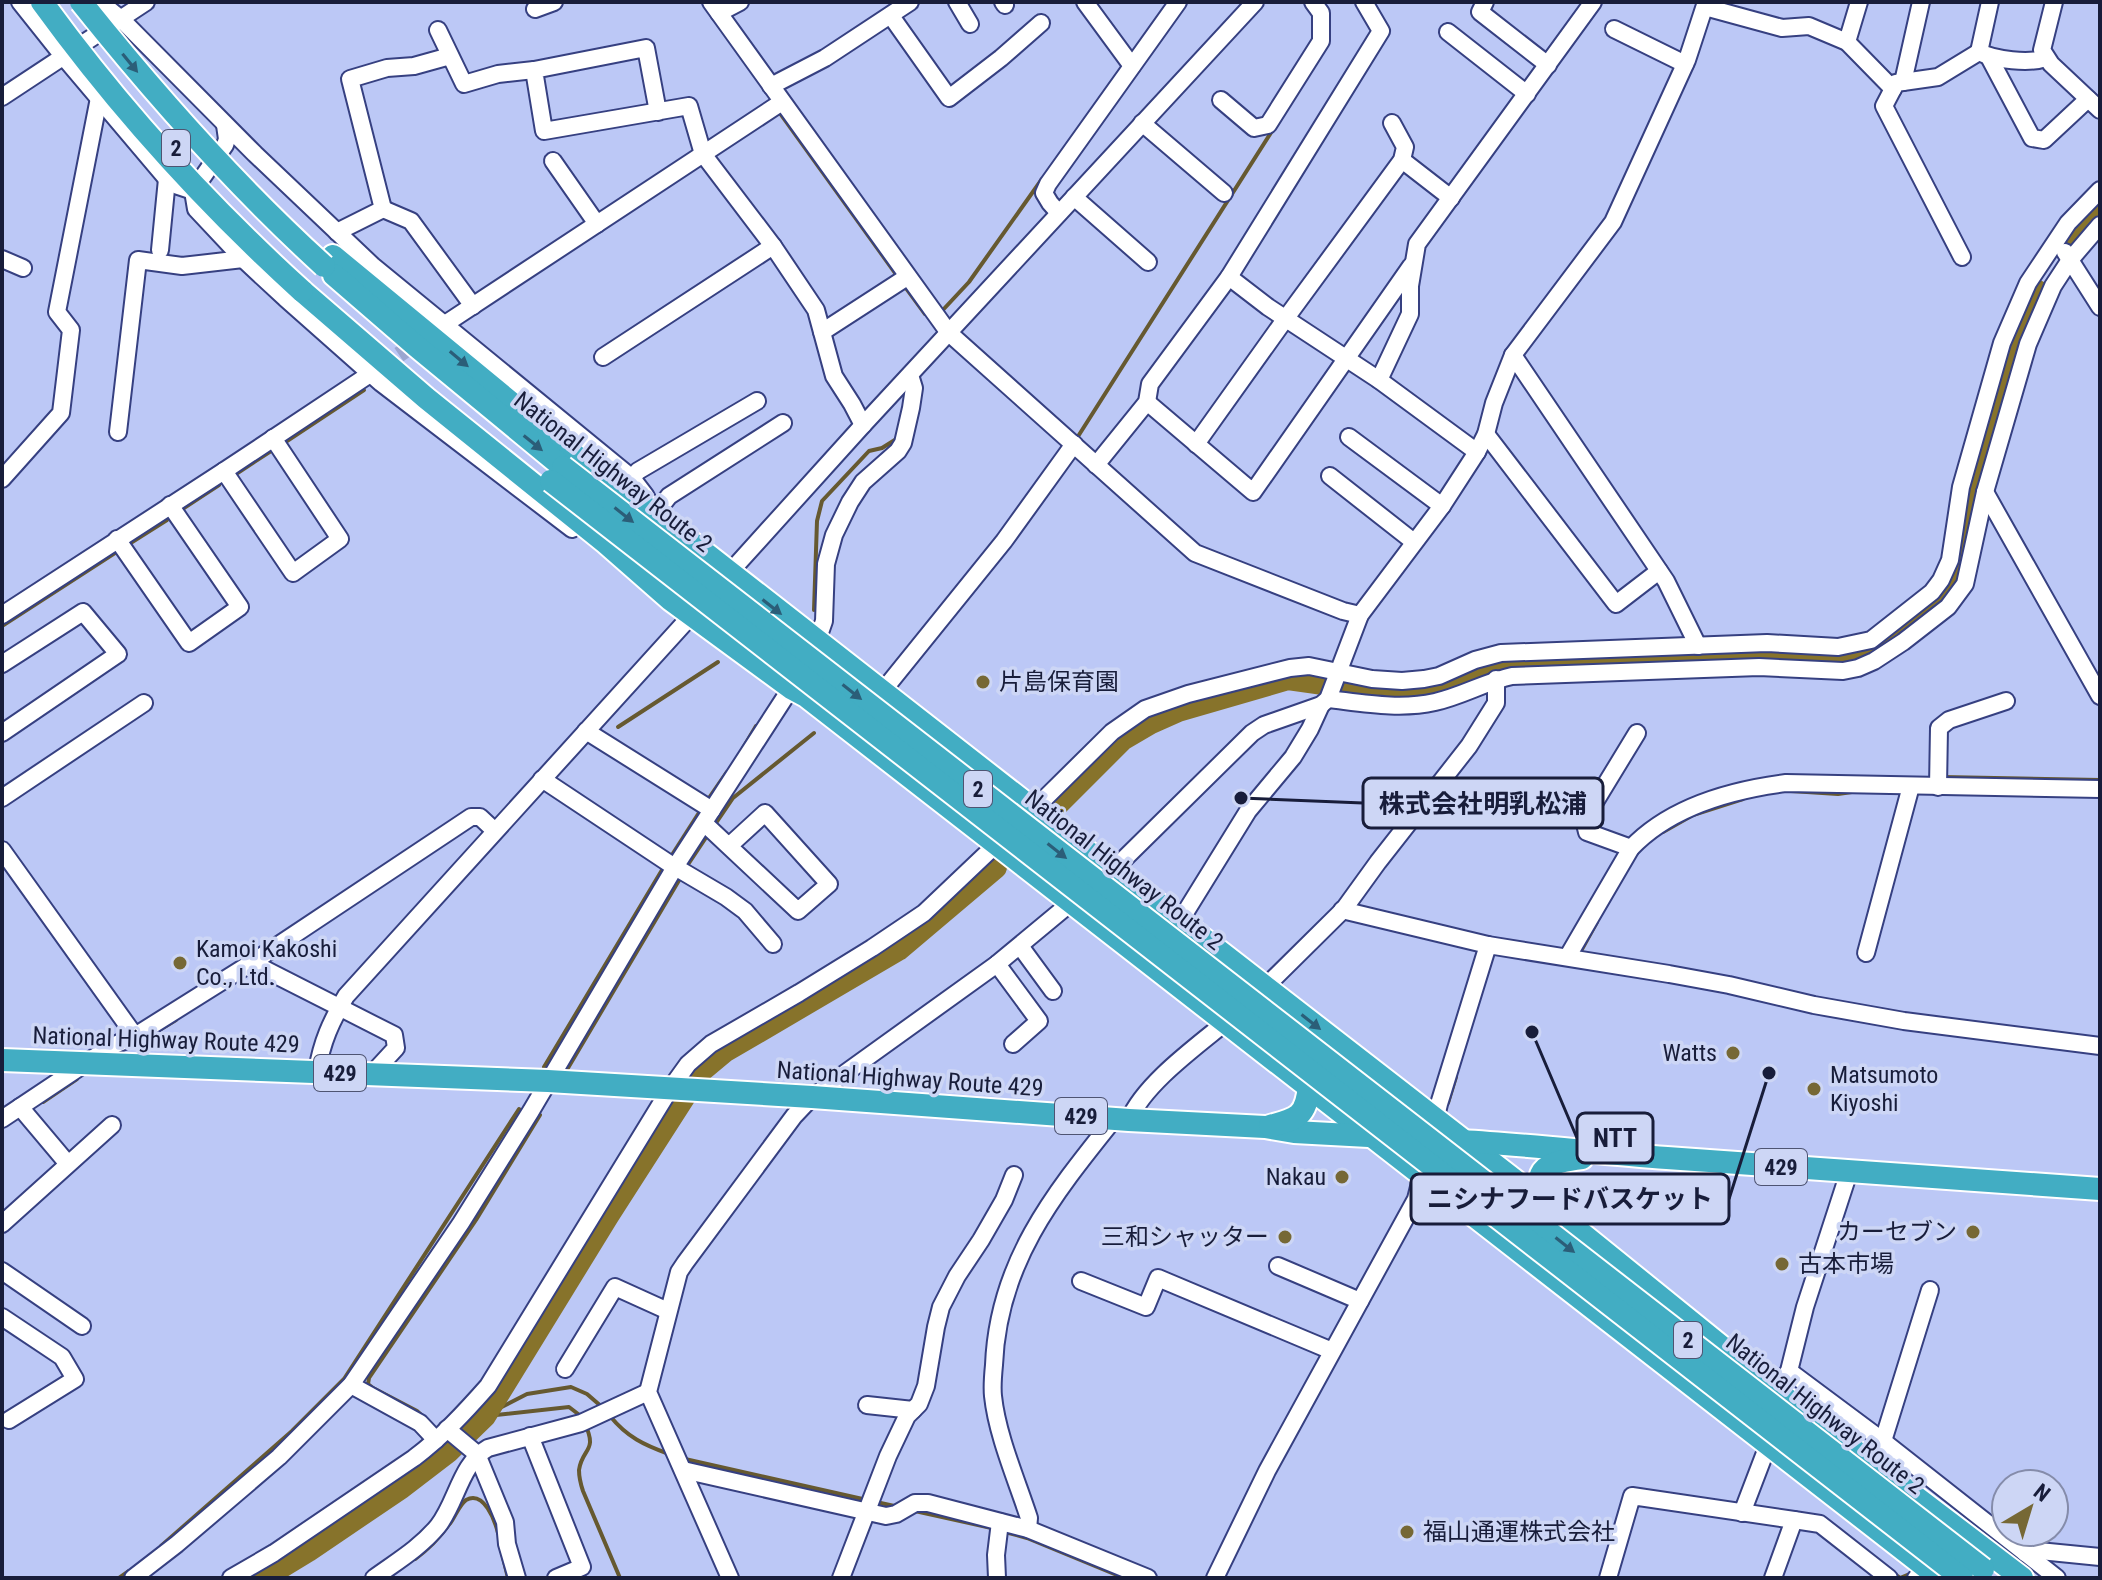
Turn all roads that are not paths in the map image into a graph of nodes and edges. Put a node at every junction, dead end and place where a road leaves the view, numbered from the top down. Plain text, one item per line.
1 (20, 2) edge
2 (42, 2) edge
3 (53, 2) edge
4 (81, 2) edge
5 (100, 2) edge
6 (146, 2) edge
7 (554, 2) edge
8 (740, 2) edge
9 (910, 2) edge
10 (957, 2) edge
11 (1085, 2) edge
12 (1178, 2) edge
13 (1255, 2) edge
14 (1313, 2) edge
15 (1364, 2) edge
16 (1485, 2) edge
17 (1593, 2) edge
18 (1859, 2) edge
19 (1921, 2) edge
20 (1990, 2) edge
21 (2054, 2) edge
22 (1705, 5) edge
23 (715, 7) edge
24 (535, 9) dead end
25 (891, 16) junction
26 (121, 19) junction
27 (1041, 23) dead end
28 (970, 24) dead end
29 (1614, 29) dead end
30 (438, 30) dead end
31 (1448, 32) dead end
32 (1847, 42) junction
33 (1984, 54) junction
34 (63, 56) junction
35 (450, 56) junction
36 (2046, 58) junction
37 (1129, 63) junction
38 (1685, 64) junction
39 (1548, 65) junction
40 (534, 70) junction
41 (771, 86) junction
42 (1898, 86) junction
43 (1527, 94) junction
44 (2, 97) edge
45 (99, 98) junction
46 (1221, 100) dead end
47 (778, 104) junction
48 (2094, 105) edge
49 (658, 112) junction
50 (1142, 123) junction
51 (1392, 123) dead end
52 (225, 125) junction
53 (703, 154) junction
54 (1402, 160) junction
55 (553, 161) dead end
56 (167, 179) junction
57 (2100, 190) edge
58 (193, 191) junction
59 (1224, 193) dead end
60 (1074, 197) junction
61 (1451, 198) junction
62 (383, 209) junction
63 (1059, 213) junction
64 (597, 224) junction
65 (2100, 225) edge
66 (337, 232) junction
67 (2057, 241) junction
68 (773, 246) junction
69 (160, 250) dead end
70 (1962, 257) dead end
71 (2, 259) edge
72 (243, 259) junction
73 (2070, 260) junction
74 (1148, 262) dead end
75 (1415, 262) junction
76 (23, 268) dead end
77 (318, 274) junction
78 (1229, 277) junction
79 (903, 279) junction
80 (473, 306) junction
81 (2100, 307) edge
82 (1286, 318) junction
83 (441, 327) junction
84 (822, 332) junction
85 (949, 333) junction
86 (1513, 355) junction
87 (603, 357) dead end
88 (1346, 358) junction
89 (374, 370) junction
90 (910, 375) junction
91 (1379, 380) junction
92 (757, 401) dead end
93 (1147, 402) junction
94 (783, 423) dead end
95 (863, 425) junction
96 (118, 432) dead end
97 (1486, 434) junction
98 (1349, 437) dead end
99 (273, 438) junction
100 (1074, 444) junction
101 (1196, 444) junction
102 (1477, 452) junction
103 (1096, 465) junction
104 (224, 471) junction
105 (557, 474) junction
106 (1330, 476) dead end
107 (632, 478) junction
108 (2, 479) edge
109 (1985, 492) junction
110 (170, 505) junction
111 (1442, 506) junction
112 (655, 514) junction
113 (117, 539) junction
114 (1414, 542) junction
115 (1659, 571) junction
116 (729, 573) junction
117 (671, 600) junction
118 (2, 615) edge
119 (1360, 615) junction
120 (692, 616) junction
121 (817, 641) junction
122 (1698, 646) junction
123 (2, 664) edge
124 (1502, 668) junction
125 (791, 688) junction
126 (1331, 689) junction
127 (882, 692) junction
128 (2100, 696) edge
129 (2006, 701) dead end
130 (144, 703) dead end
131 (586, 731) junction
132 (2, 733) edge
133 (1637, 733) dead end
134 (542, 779) junction
135 (1938, 781) junction
136 (1911, 786) junction
137 (2100, 789) edge
138 (2, 798) edge
139 (1034, 809) junction
140 (708, 816) junction
141 (495, 831) junction
142 (997, 844) junction
143 (729, 846) junction
144 (1631, 848) junction
145 (2, 850) edge
146 (675, 867) junction
147 (1112, 869) junction
148 (1071, 902) junction
149 (1342, 910) junction
150 (1180, 921) junction
151 (773, 944) dead end
152 (1488, 945) junction
153 (1020, 946) junction
154 (1866, 953) dead end
155 (1568, 956) junction
156 (258, 963) junction
157 (997, 964) junction
158 (1266, 987) junction
159 (1053, 991) dead end
160 (340, 1007) junction
161 (1226, 1022) junction
162 (135, 1036) junction
163 (1013, 1044) dead end
164 (2100, 1046) edge
165 (2, 1060) edge
166 (88, 1063) junction
167 (317, 1071) junction
168 (372, 1074) junction
169 (548, 1081) junction
170 (1309, 1086) junction
171 (682, 1090) junction
172 (812, 1097) junction
173 (23, 1111) junction
174 (2, 1119) edge
175 (1122, 1119) junction
176 (112, 1125) dead end
177 (1265, 1127) junction
178 (1438, 1136) junction
179 (1374, 1137) junction
180 (1602, 1152) junction
181 (68, 1164) junction
182 (1849, 1172) junction
183 (1014, 1175) dead end
184 (1423, 1175) junction
185 (2100, 1189) edge
186 (1451, 1197) junction
187 (1545, 1204) junction
188 (2, 1224) edge
189 (1606, 1254) junction
190 (1278, 1266) dead end
191 (2, 1271) edge
192 (1081, 1281) dead end
193 (1930, 1290) dead end
194 (1577, 1295) junction
195 (1360, 1301) junction
196 (668, 1311) junction
197 (2, 1317) edge
198 (82, 1326) dead end
199 (1332, 1351) junction
200 (565, 1369) dead end
201 (1789, 1371) junction
202 (351, 1385) junction
203 (1775, 1390) junction
204 (648, 1392) junction
205 (867, 1405) dead end
206 (913, 1410) junction
207 (9, 1420) dead end
208 (443, 1435) junction
209 (530, 1436) junction
210 (1883, 1441) junction
211 (1768, 1445) junction
212 (474, 1451) junction
213 (681, 1466) junction
214 (869, 1504) junction
215 (1743, 1509) junction
216 (1794, 1520) junction
217 (1000, 1528) junction
218 (1028, 1529) junction
219 (2025, 1553) junction
220 (2100, 1557) edge
221 (1989, 1574) edge
222 (133, 1578) edge
223 (231, 1578) edge
224 (374, 1578) edge
225 (517, 1578) edge
226 (556, 1578) edge
227 (730, 1578) edge
228 (841, 1578) edge
229 (997, 1578) edge
230 (1148, 1578) edge
231 (1215, 1578) edge
232 (1608, 1578) edge
233 (1773, 1578) edge
234 (1889, 1578) edge
235 (1925, 1578) edge
236 (1962, 1578) edge
237 (2022, 1578) edge
238 (2057, 1578) edge

1 - 34 street
2 - 77 highway, bridge
3 - 77 highway, National Highway Route 2 / 2
4 -> 77 highway, National Highway Route 2 / 2, bridge
5 - 26 street
6 - 26 street
7 - 24 street
8 - 23 street
9 - 25 street
10 - 28 street
11 - 37 street
12 - 37 street
13 - 50 street
14 - 46 street
15 - 78 street
16 - 39 street
17 - 39 street
18 - 32 street
19 - 42 street
20 - 33 street
21 - 36 street
22 - 32 street
22 - 38 street
23 - 41 street
25 - 27 street
25 - 41 street
26 - 34 street
26 - 52 street
29 - 38 street
30 - 35 street
31 - 43 street
32 - 42 street
33 - 36 street
33 - 42 street
33 - 48 street
34 - 44 street
34 - 45 street
35 - 40 street
35 - 62 street
36 - 48 street
37 - 63 street
38 - 86 street
39 - 43 street
40 - 49 street
40 - 49 street
41 - 47 street
42 - 70 street
43 - 61 street
45 - 56 street
45 - 108 street
47 - 53 street
47 - 79 street
49 - 53 street
50 - 59 street
50 - 60 street
51 - 54 street
52 - 58 street
52 - 66 street
53 - 64 street
53 - 68 street
54 - 61 street
54 - 82 street
55 - 64 street
56 - 58 street
56 - 69 street
57 - 67 street
58 - 72 street
60 - 63 street
60 - 74 street
61 - 75 street
62 - 66 street
62 - 80 street
63 - 85 street
64 - 80 street
65 - 73 street
66 - 83 street
67 - 73 street
67 - 122 street
68 - 84 street
68 - 87 street
71 - 76 street
72 - 89 street
72 - 96 street
73 - 81 street
73 - 109 street
75 - 88 street
75 - 91 street
77 - 105 highway, National Highway Route 2 / 2
77 -> 112 highway
77 - 117 highway
78 - 82 street
78 - 93 street
79 - 84 street
79 - 85 street
80 - 83 street
82 - 88 street
82 - 101 street
83 - 107 street
84 - 95 street
85 - 90 street
85 - 100 street
86 - 97 street
86 - 115 street
88 - 91 street
88 - 101 street
89 - 99 street
89 - 117 street
90 - 95 street
90 - 121 street
91 - 102 street
92 - 107 street
93 - 101 street
93 - 103 street
94 - 112 street
95 - 116 street
97 - 102 street
97 - 115 street
98 - 111 street
99 - 104 street
99 - 104 street
100 - 103 street
100 - 127 street
102 - 111 street
103 - 119 street
104 - 110 street
105 -> 221 highway, National Highway Route 2 / 2, bridge
105 - 236 highway, National Highway Route 2 / 2, bridge
106 - 114 street
107 - 112 street
109 - 124 street
109 - 128 street
110 - 113 street
110 - 113 street
111 - 114 street
112 - 116 highway
113 - 118 street
114 - 119 street
115 - 122 street
116 - 120 street
116 -> 121 highway
117 - 120 highway
119 - 126 street
120 - 125 highway
120 - 131 street
121 - 127 highway
122 - 124 street
123 - 132 street
124 - 126 street
124 - 126 street
124 - 149 street
125 - 140 street
125 - 142 highway
126 - 139 street
126 - 147 street
126 - 150 street
127 - 139 highway
129 - 135 street
130 - 138 street
131 - 134 street
131 - 140 street
133 - 144 street
134 - 141 street
134 - 146 street
135 - 136 street
135 - 137 street
136 - 144 street
136 - 154 street
139 - 142 street
139 - 147 highway
140 - 143 street
140 - 146 street
141 - 156 street
141 - 160 street
142 - 148 highway
142 - 171 street
143 - 143 street
144 - 155 street
145 - 162 street
146 - 151 street
146 - 169 street
147 - 148 street
147 - 150 highway
148 - 153 street
148 - 161 highway
149 - 152 street
149 - 158 street
150 - 158 highway
152 - 155 street
152 - 178 street
153 - 157 street
153 - 159 street
155 - 164 street
156 - 160 street
156 - 162 street
157 - 163 street
157 - 172 street
158 - 161 street
158 -> 178 highway
160 - 167 street
160 - 168 street
161 - 170 highway
161 - 175 street
162 - 166 street
165 - 166 highway, National Highway Route 429 / 429
166 - 167 highway, National Highway Route 429 / 429
166 - 173 street
167 - 168 highway, National Highway Route 429 / 429
168 - 169 highway, National Highway Route 429 / 429
169 - 171 highway, National Highway Route 429 / 429
169 - 202 street
170 - 177 highway
170 - 179 highway
171 - 172 highway, National Highway Route 429 / 429
171 - 208 street
172 - 175 highway, National Highway Route 429 / 429
172 - 196 street
173 - 174 street
173 - 181 street
175 - 177 highway, National Highway Route 429 / 429
175 - 218 street
176 - 181 street
177 - 179 highway, National Highway Route 429 / 429
178 - 179 highway, National Highway Route 429 / 429
178 - 180 highway, National Highway Route 429 / 429
178 - 184 street
178 - 186 highway
178 - 187 highway
179 - 184 highway
180 - 182 highway, National Highway Route 429 / 429
180 - 187 highway
181 - 188 street
182 - 185 highway, National Highway Route 429 / 429
182 - 201 street
183 - 206 street
184 - 186 highway
184 - 195 street
186 - 194 highway
187 - 189 highway
189 - 194 street
189 - 203 highway
190 - 195 street
191 - 198 street
192 - 199 street
193 - 210 street
194 - 211 highway
195 - 199 street
196 - 200 street
196 - 204 street
197 - 207 street
199 - 231 street
201 - 203 street
201 - 210 street
202 - 208 street
202 - 222 street
203 - 237 highway
204 - 209 street
204 - 213 street
205 - 206 street
206 - 214 street
208 - 212 street
208 - 223 street
209 - 212 street
209 - 226 street
210 - 219 street
211 - 215 street
211 - 235 highway
212 - 224 street
212 - 225 street
213 - 214 street
213 - 227 street
214 - 217 street
214 - 228 street
215 - 216 street
215 - 232 street
216 - 233 street
216 - 234 street
217 - 218 street
217 - 229 street
218 - 230 street
219 - 220 street
219 - 238 street

